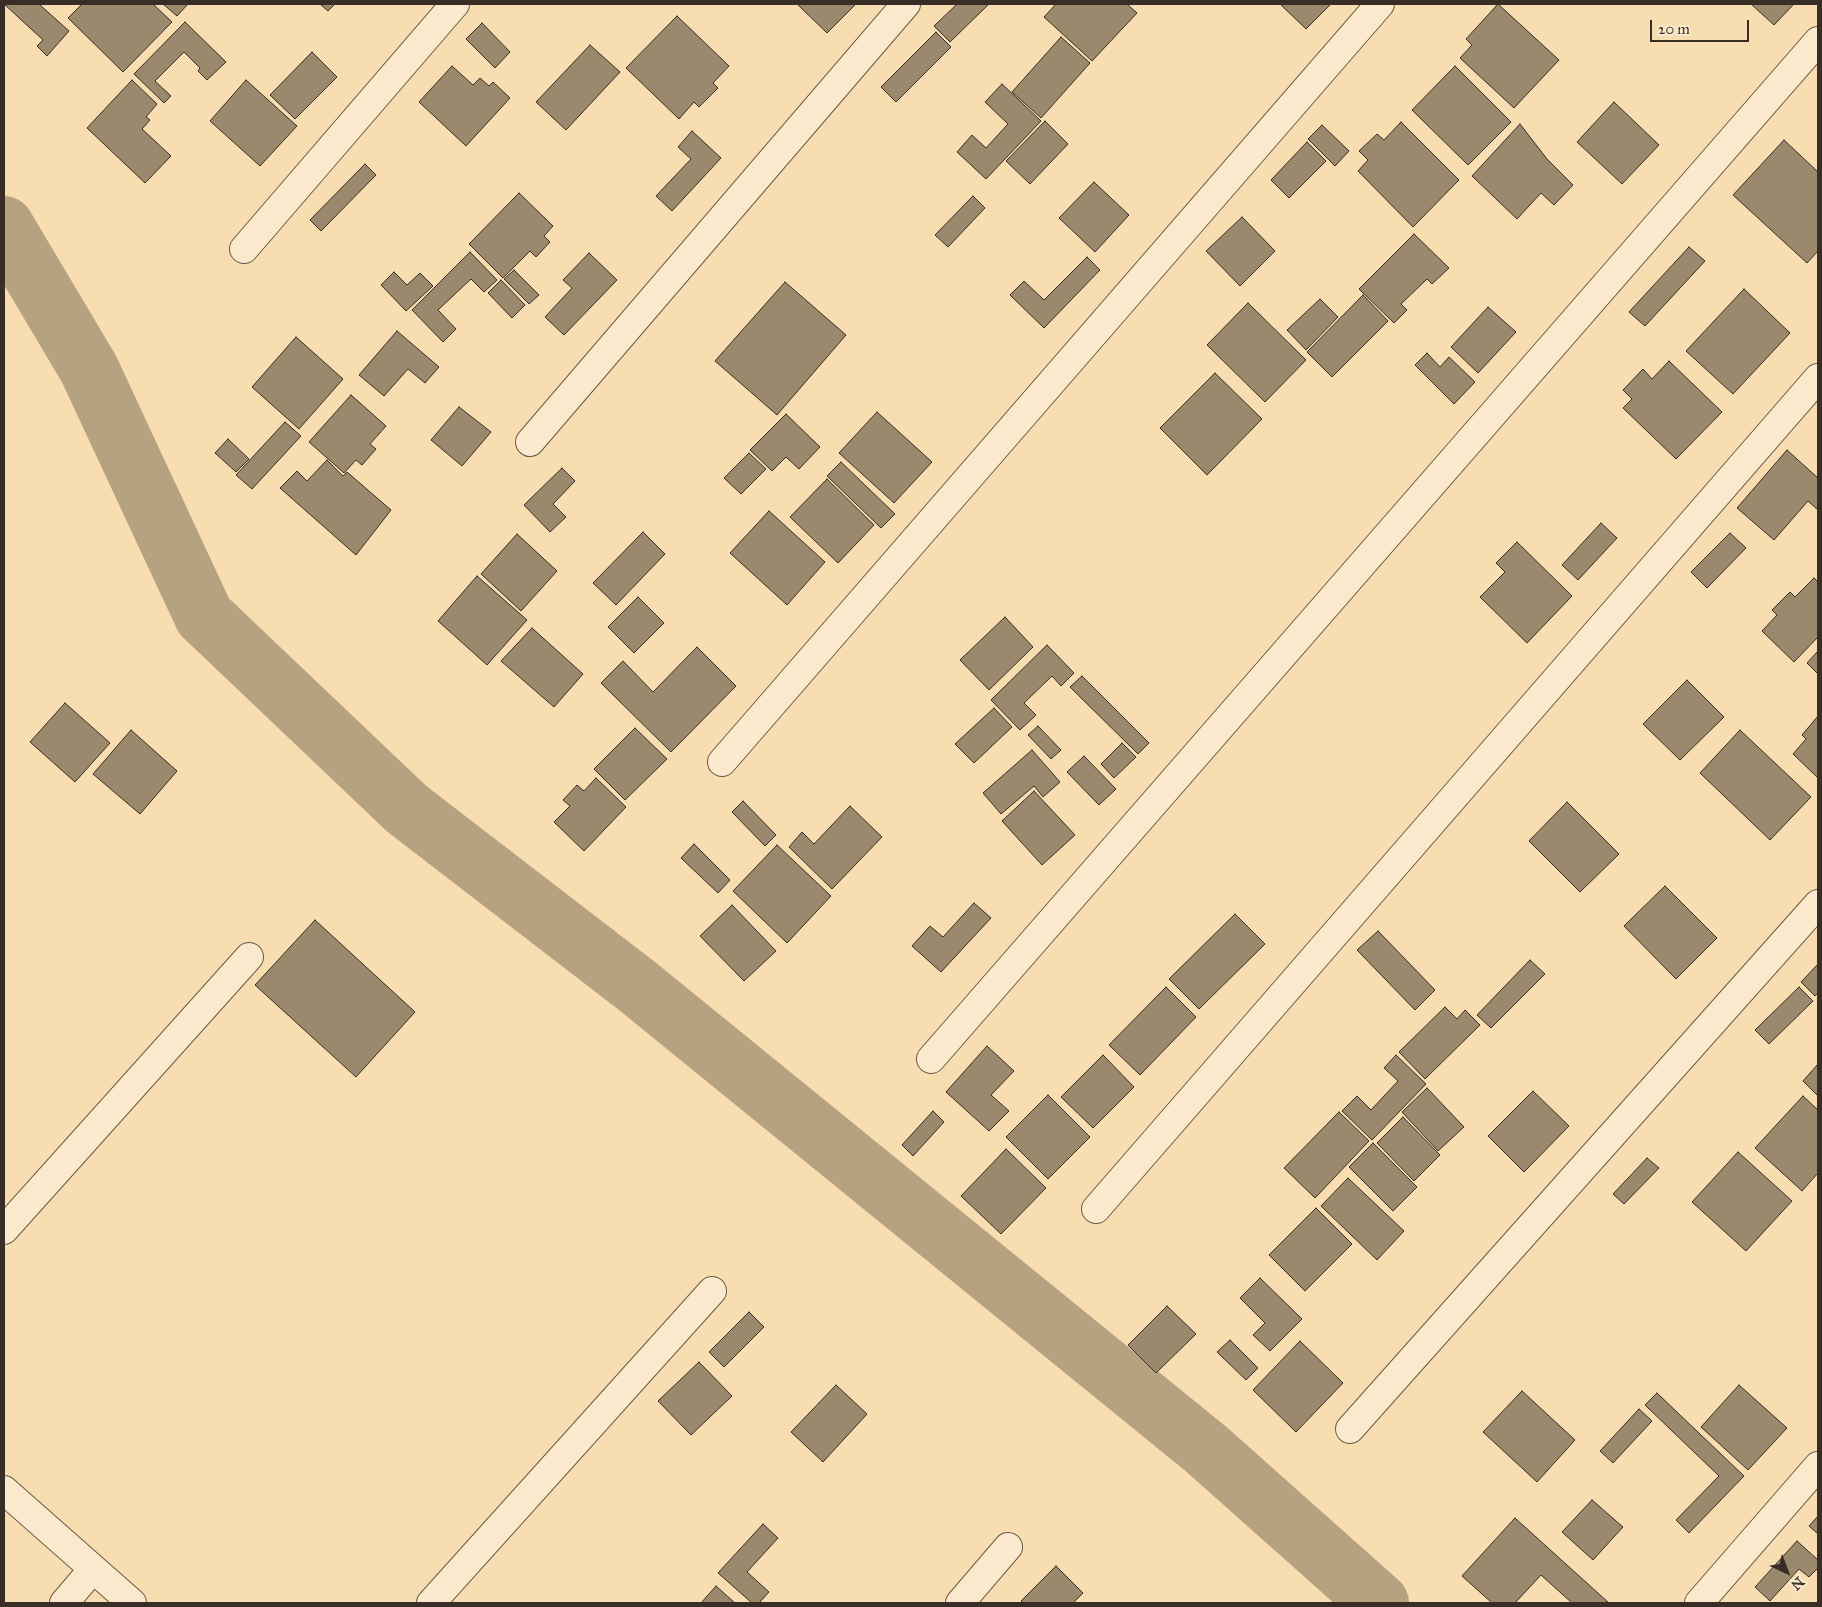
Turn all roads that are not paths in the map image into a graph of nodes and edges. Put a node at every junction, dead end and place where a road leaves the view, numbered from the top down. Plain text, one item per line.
1 (455, 4) edge
2 (906, 4) edge
3 (1380, 4) edge
4 (1818, 41) edge
5 (244, 250) dead end
6 (1818, 378) edge
7 (530, 442) dead end
8 (722, 762) dead end
9 (1818, 904) edge
10 (249, 957) dead end
11 (931, 1059) dead end
12 (1096, 1209) dead end
13 (4, 1230) edge
14 (712, 1291) dead end
15 (1350, 1429) dead end
16 (1818, 1466) edge
17 (4, 1490) edge
18 (1008, 1548) dead end
19 (94, 1569) junction
20 (64, 1603) edge
21 (132, 1603) edge
22 (431, 1603) edge
23 (960, 1603) edge
24 (1699, 1603) edge

1 - 5 street
2 - 7 street
3 - 8 street
4 - 11 street
6 - 12 street
9 - 15 street
10 - 13 street
14 - 22 street
16 - 24 street
17 - 19 street
18 - 23 street
19 - 20 street
19 - 21 street

